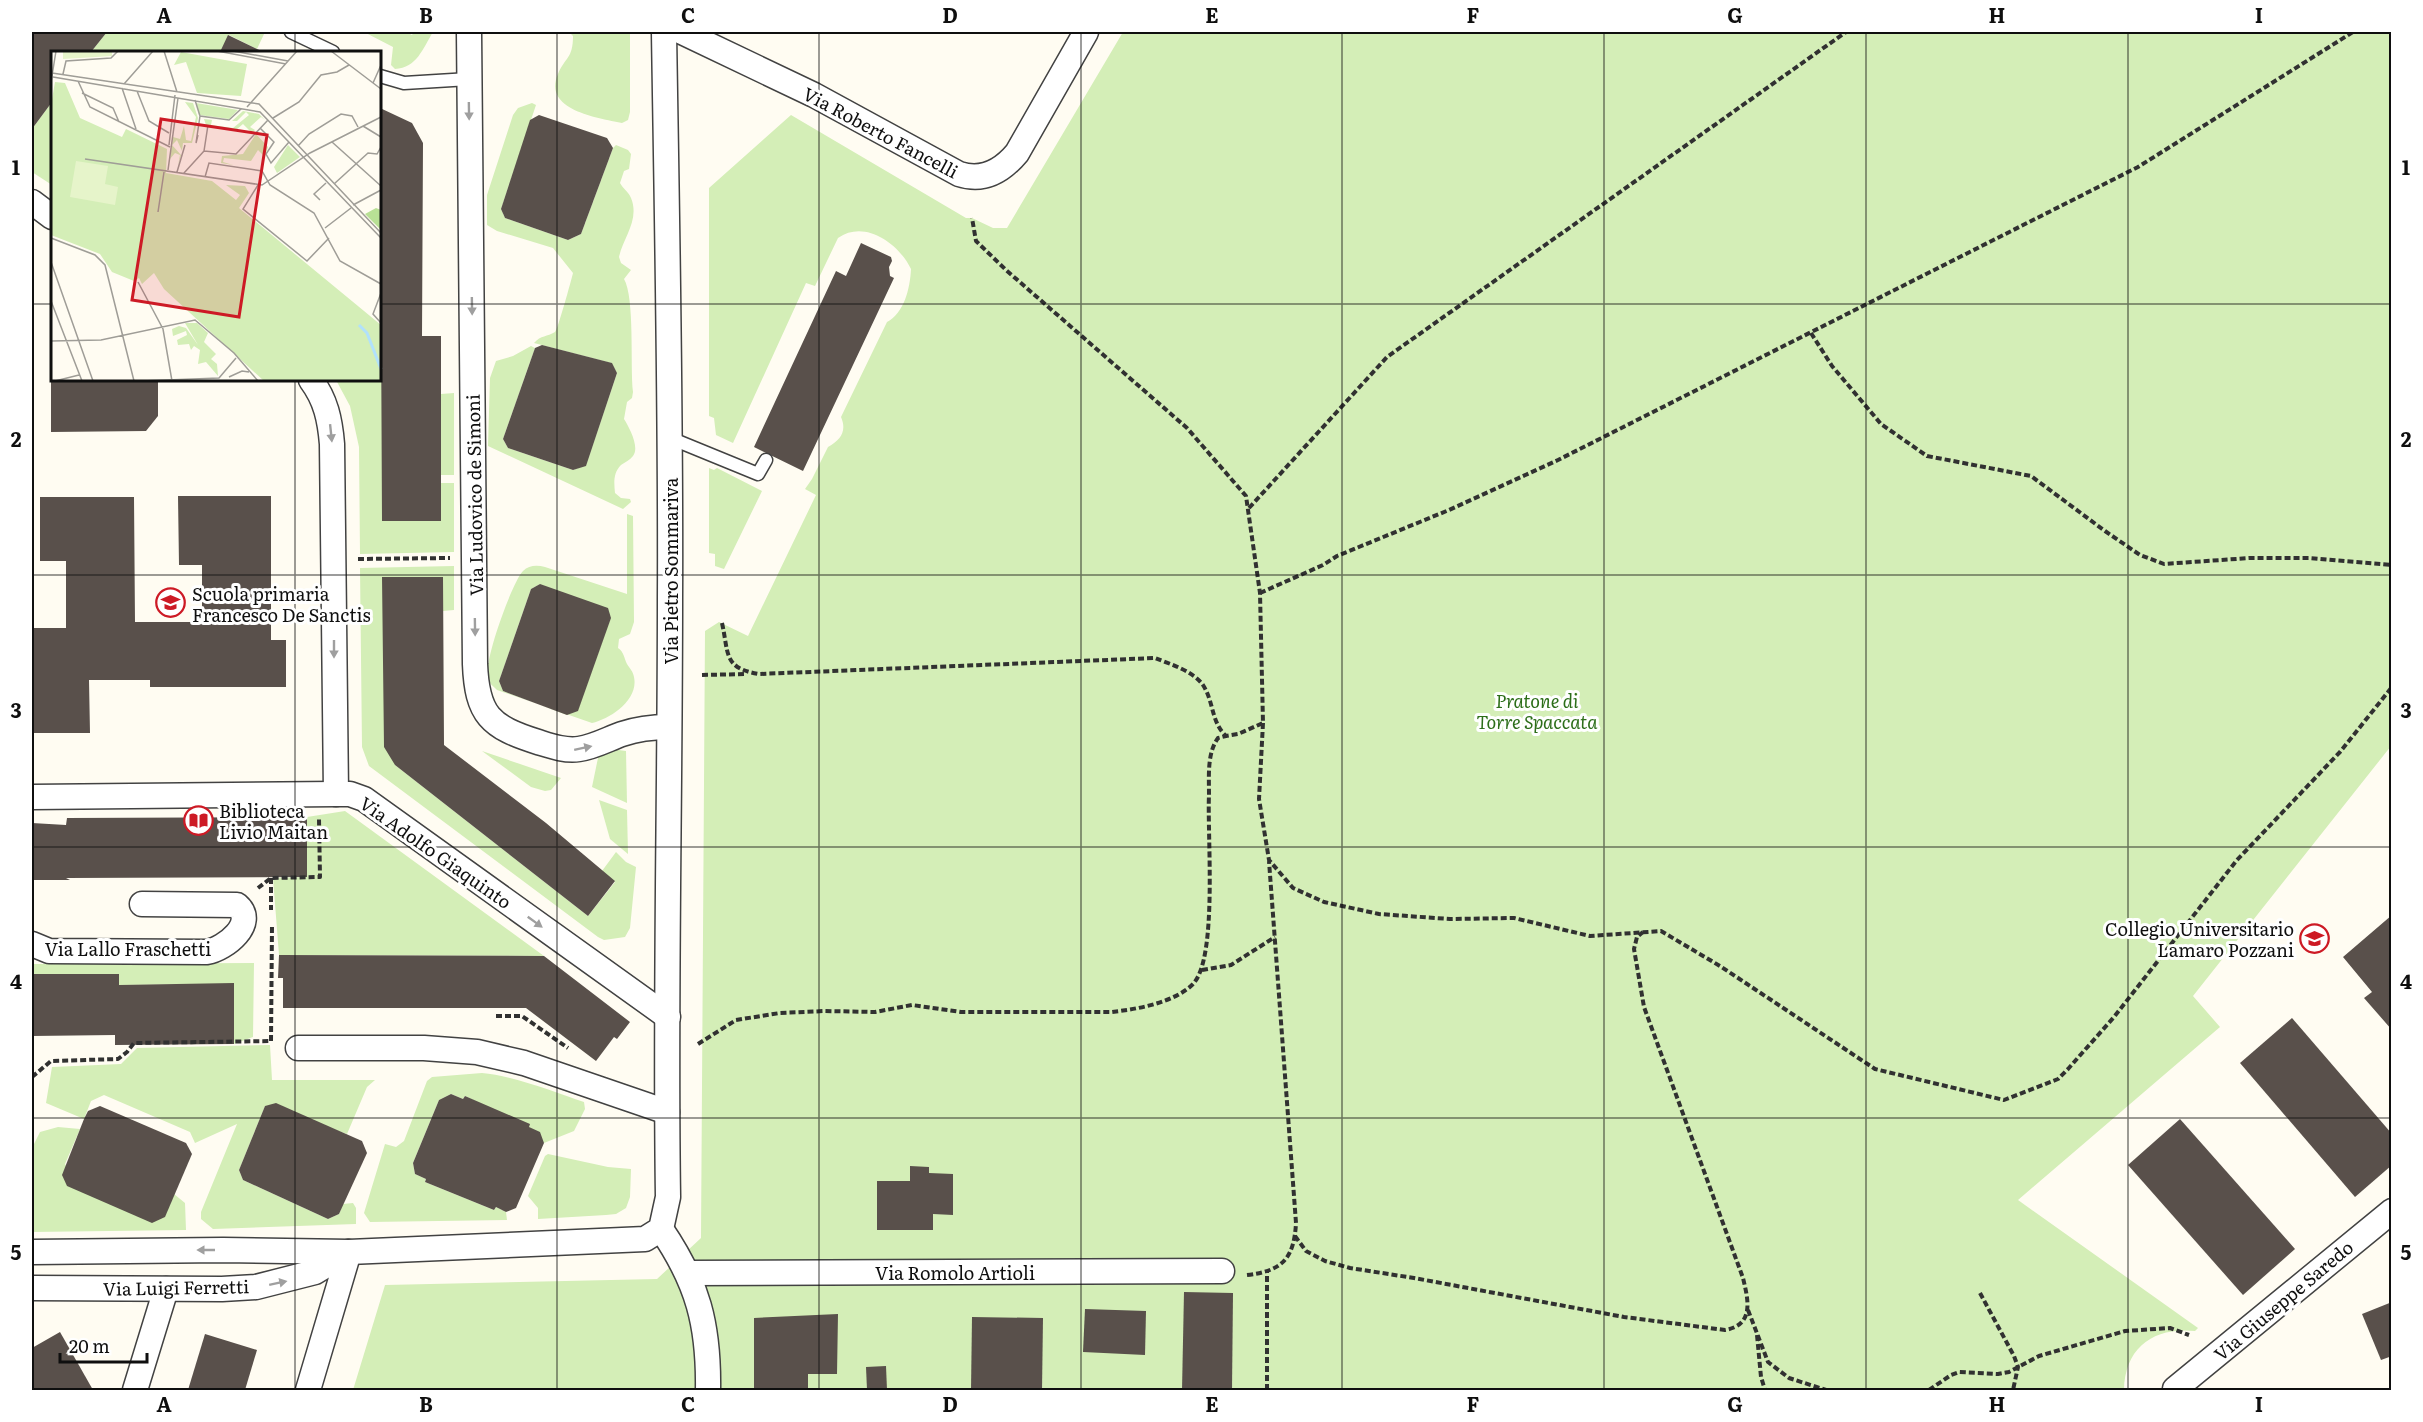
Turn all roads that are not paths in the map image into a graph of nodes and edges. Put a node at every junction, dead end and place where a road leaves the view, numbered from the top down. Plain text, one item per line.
1 (291, 32) edge
2 (469, 32) edge
3 (664, 32) edge
4 (682, 32) edge
5 (1086, 32) edge
6 (331, 51) edge
7 (381, 76) edge
8 (469, 79) junction
9 (32, 202) edge
10 (51, 216) edge
11 (312, 381) edge
12 (670, 438) junction
13 (765, 460) dead end
14 (668, 727) junction
15 (328, 794) junction
16 (32, 797) edge
17 (142, 904) dead end
18 (32, 944) edge
19 (668, 1017) junction
20 (298, 1048) road end
21 (667, 1112) junction
22 (2391, 1211) edge
23 (661, 1229) junction
24 (32, 1252) edge
25 (349, 1252) junction
26 (1222, 1271) road end
27 (688, 1273) junction
28 (32, 1288) edge
29 (166, 1289) junction
30 (2175, 1389) edge
31 (135, 1390) edge
32 (308, 1390) edge
33 (708, 1390) edge

1 - 6 lane
2 - 8 street, Via Ludovico de Simoni
3 - 12 street, Via Pietro Sommariva
4 - 5 street, Via Roberto Fancelli
7 - 8 lane
8 -> 14 street, Via Ludovico de Simoni
9 - 10 street
11 -> 15 street, Via Adolfo Giaquinto
12 - 13 lane
12 - 14 street, Via Pietro Sommariva
14 - 19 street, Via Pietro Sommariva
15 - 16 street
15 -> 19 street, Via Adolfo Giaquinto
17 - 18 street, Via Lallo Fraschetti
19 - 21 street, Via Pietro Sommariva
20 - 21 street
21 - 23 street, Via Pietro Sommariva
22 - 30 street, Via Giuseppe Saredo
23 - 25 street, Via Luigi Ferretti
23 - 27 street
25 -> 24 street, Via Luigi Ferretti
29 -> 25 street, Via Luigi Ferretti
25 - 32 street
26 - 27 street, Via Romolo Artioli
27 - 33 street
28 - 29 street, Via Luigi Ferretti
29 - 31 street

